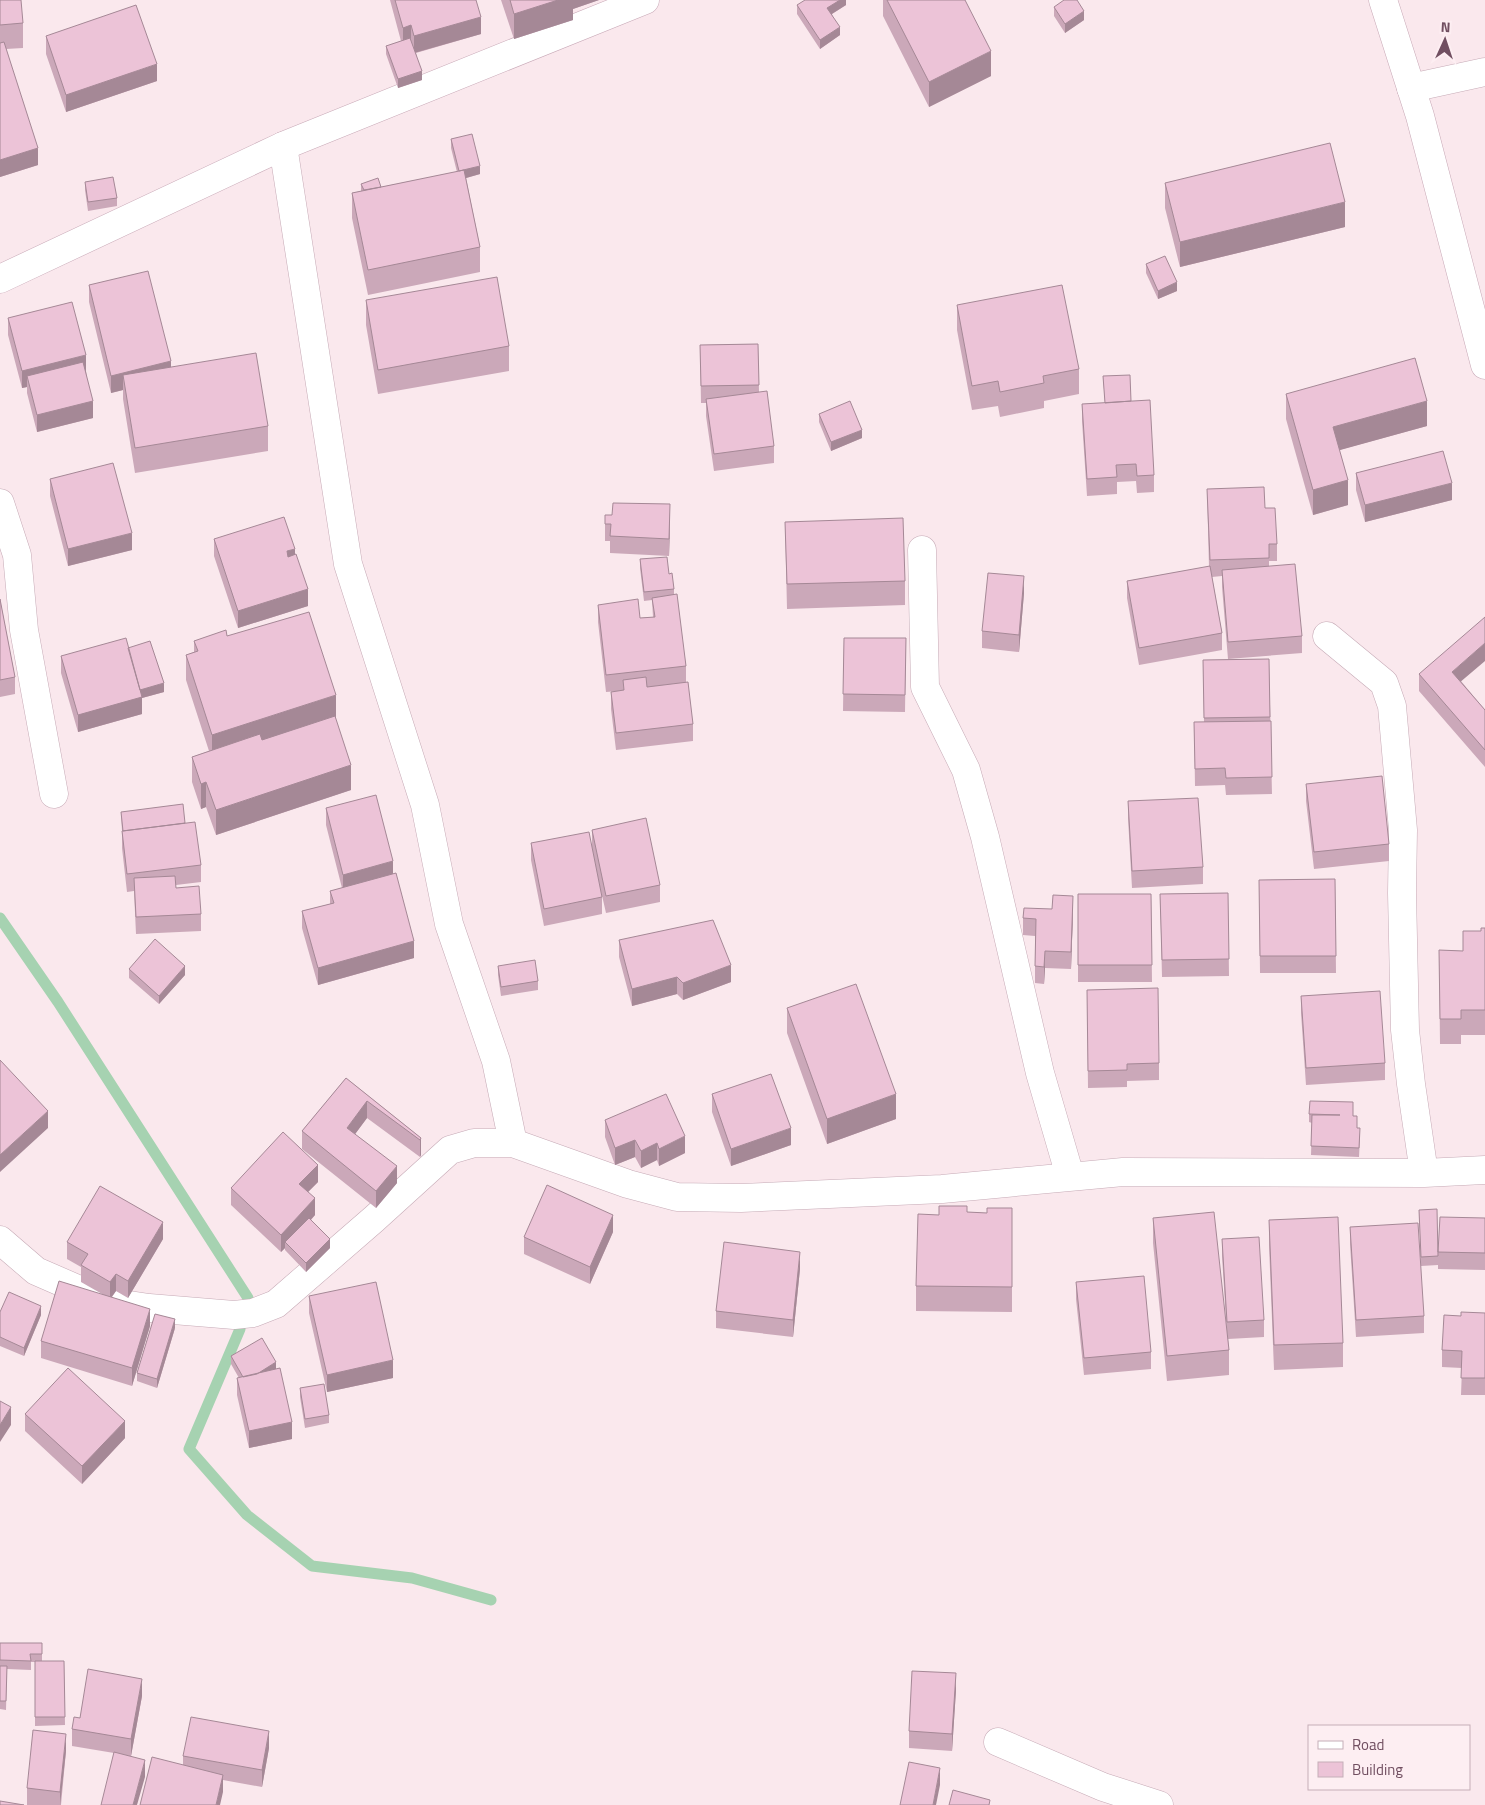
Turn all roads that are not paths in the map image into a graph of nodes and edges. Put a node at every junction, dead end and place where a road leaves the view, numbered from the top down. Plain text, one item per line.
1 (645, 0) edge
2 (1383, 0) edge
3 (1485, 72) edge
4 (1411, 88) junction
5 (283, 146) junction
6 (0, 279) edge
7 (1485, 366) edge
8 (0, 503) edge
9 (922, 550) dead end
10 (1327, 636) dead end
11 (54, 794) dead end
12 (513, 1142) junction
13 (1485, 1170) edge
14 (1424, 1173) junction
15 (1070, 1176) junction
16 (0, 1240) edge
17 (998, 1742) dead end
18 (1158, 1805) edge

1 - 5 street
2 - 4 street
3 - 4 street
4 - 7 street
5 - 6 street
5 - 12 street
8 - 11 street
9 - 15 street
10 - 14 street
12 - 15 street
12 - 16 street
13 - 14 street
14 - 15 street
17 - 18 street

